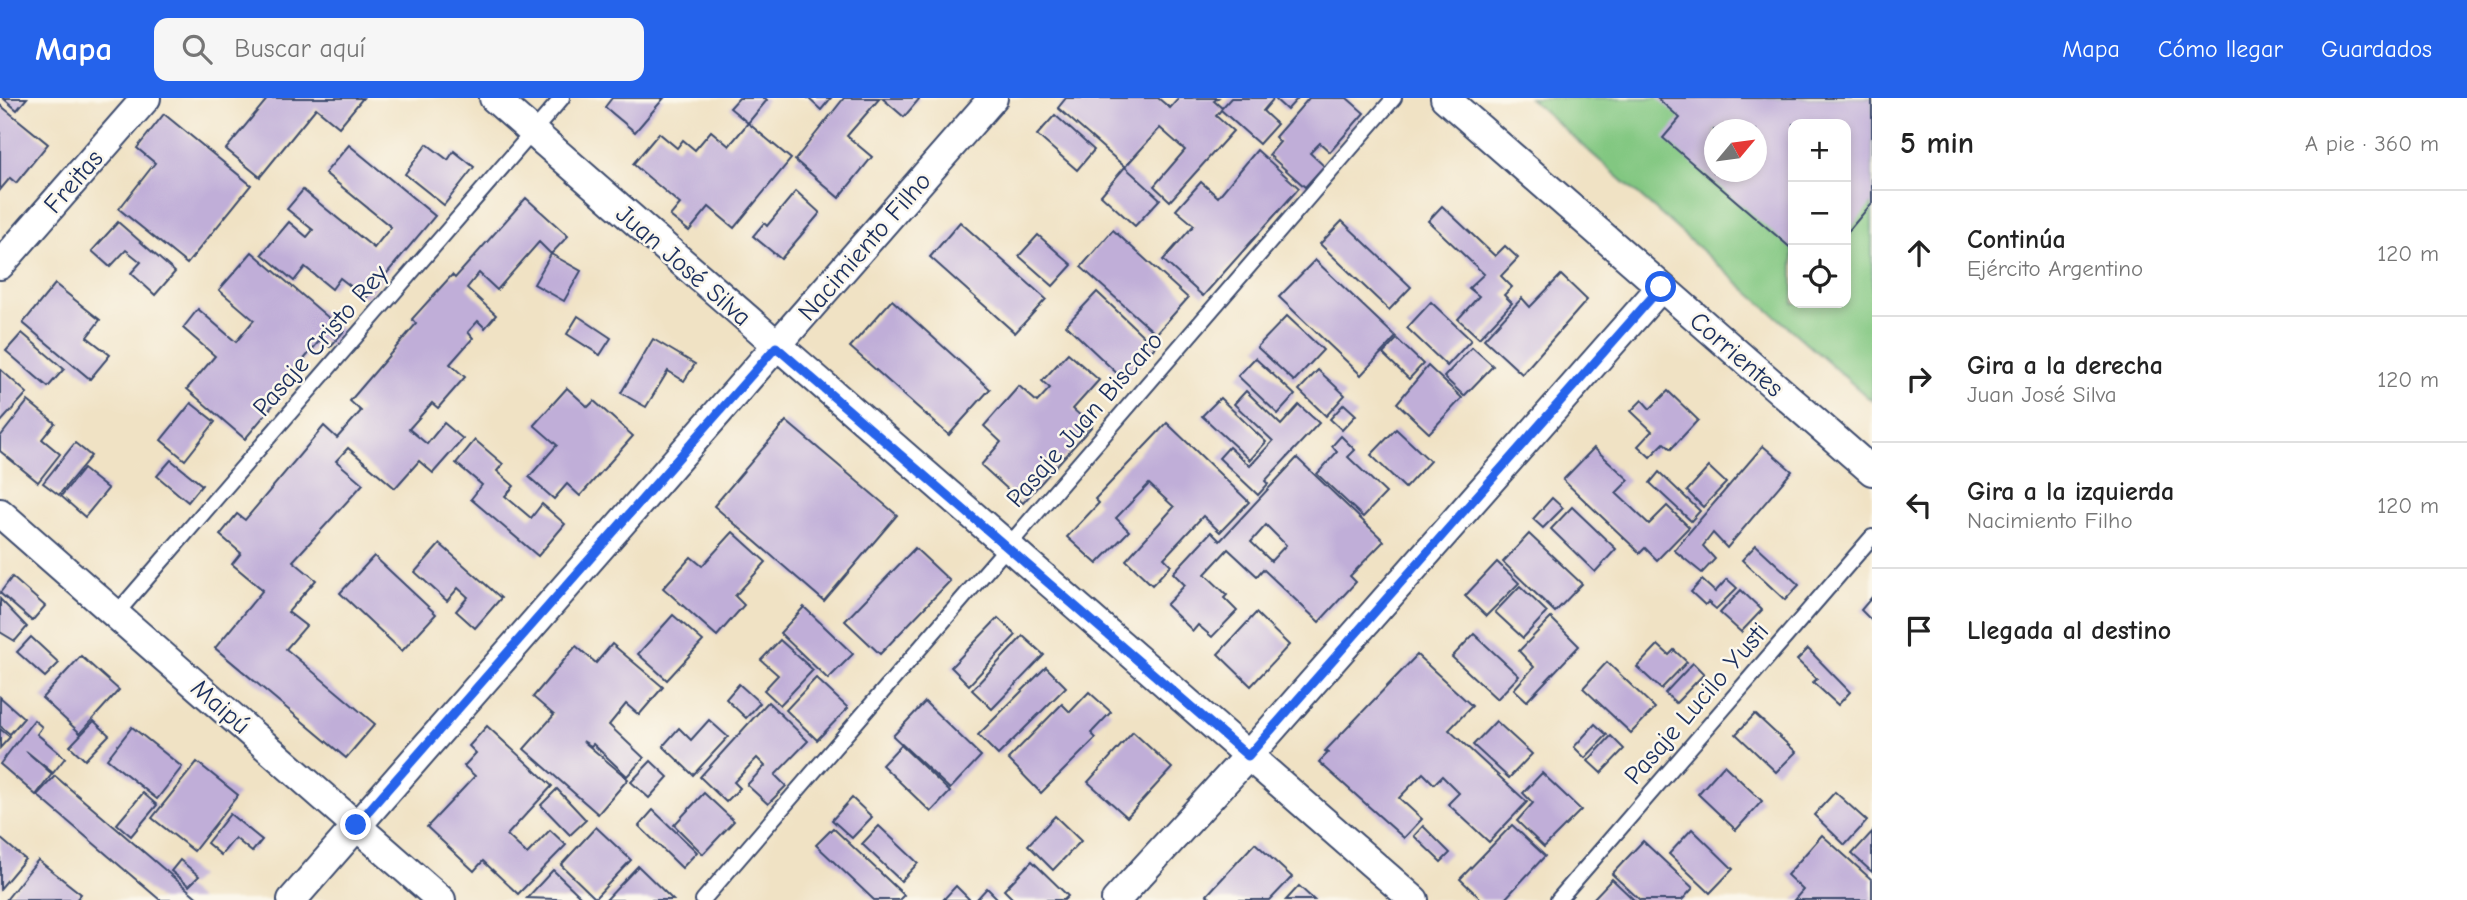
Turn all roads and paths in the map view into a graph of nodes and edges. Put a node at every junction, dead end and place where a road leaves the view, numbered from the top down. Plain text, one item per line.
1 (146, 98) edge
2 (494, 98) edge
3 (562, 98) edge
4 (993, 98) edge
5 (1394, 98) edge
6 (1445, 98) edge
7 (533, 132) junction
8 (0, 265) edge
9 (1661, 287) junction
10 (776, 347) junction
11 (1872, 471) edge
12 (0, 513) edge
13 (1872, 537) edge
14 (1007, 545) junction
15 (116, 614) junction
16 (1248, 756) junction
17 (356, 825) junction
18 (292, 900) edge
19 (442, 900) edge
20 (703, 900) edge
21 (1116, 900) edge
22 (1414, 900) edge
23 (1558, 900) edge

1 - 8 street, Freitas
2 - 7 street, Juan José Silva
3 - 7 lane, Pasaje Cristo Rey
4 - 10 street, Nacimiento Filho
5 - 14 lane, Pasaje Juan Biscaro
6 - 9 street, Corrientes
7 - 10 street, Juan José Silva
7 - 15 lane, Pasaje Cristo Rey
9 - 11 street, Corrientes
9 - 16 street
10 - 14 street, Juan José Silva
10 - 17 street, Nacimiento Filho
12 - 15 street, Maipú
13 - 23 lane, Pasaje Lucilo Yusti
14 - 16 street, Juan José Silva
14 - 20 lane, Pasaje Juan Biscaro
15 - 17 street, Maipú
16 - 21 street
16 - 22 street, Juan José Silva
17 - 18 street, Nacimiento Filho
17 - 19 street, Maipú

